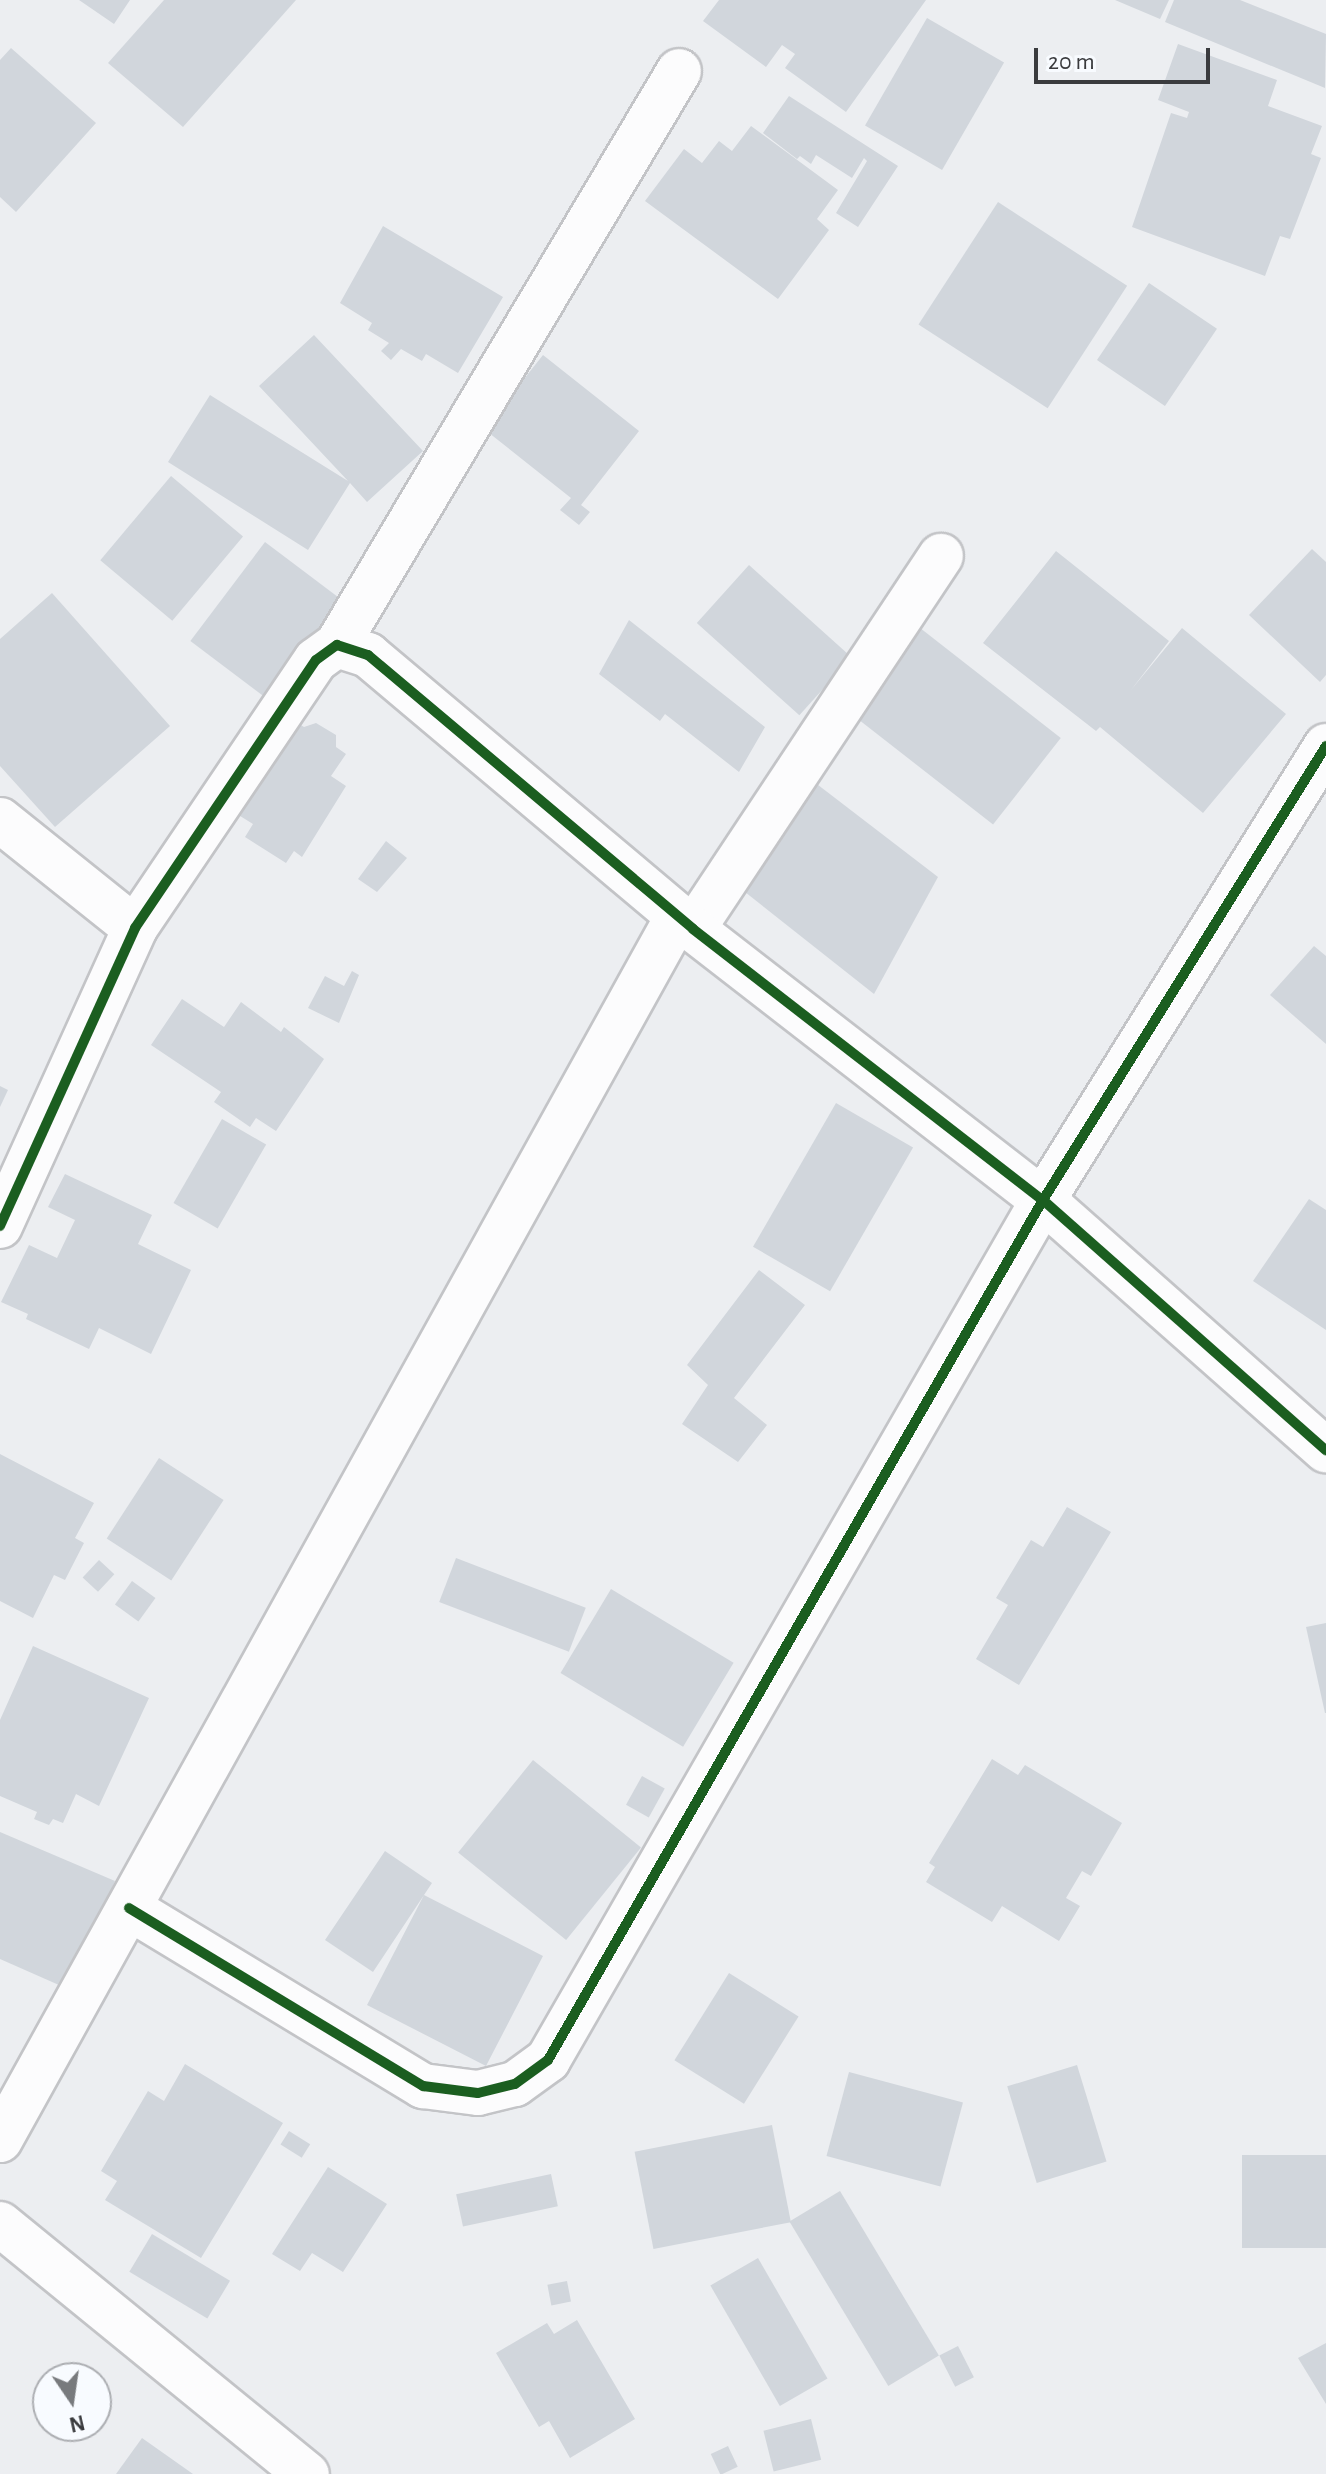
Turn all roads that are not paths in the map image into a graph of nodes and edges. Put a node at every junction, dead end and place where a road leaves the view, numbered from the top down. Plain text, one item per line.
1 (679, 71) dead end
2 (941, 556) dead end
3 (337, 645) junction
4 (1326, 746) edge
5 (0, 820) edge
6 (686, 923) junction
7 (135, 928) junction
8 (1043, 1200) junction
9 (0, 1226) edge
10 (1326, 1450) edge
11 (129, 1908) junction
12 (0, 2140) edge
13 (0, 2224) edge
14 (307, 2474) edge

1 - 3 street
2 - 6 street
3 - 6 street
3 - 7 street
4 - 8 street
5 - 7 street
6 - 8 street
6 - 11 street
7 - 9 street
8 - 10 street
8 - 11 street
11 - 12 street
13 - 14 street

